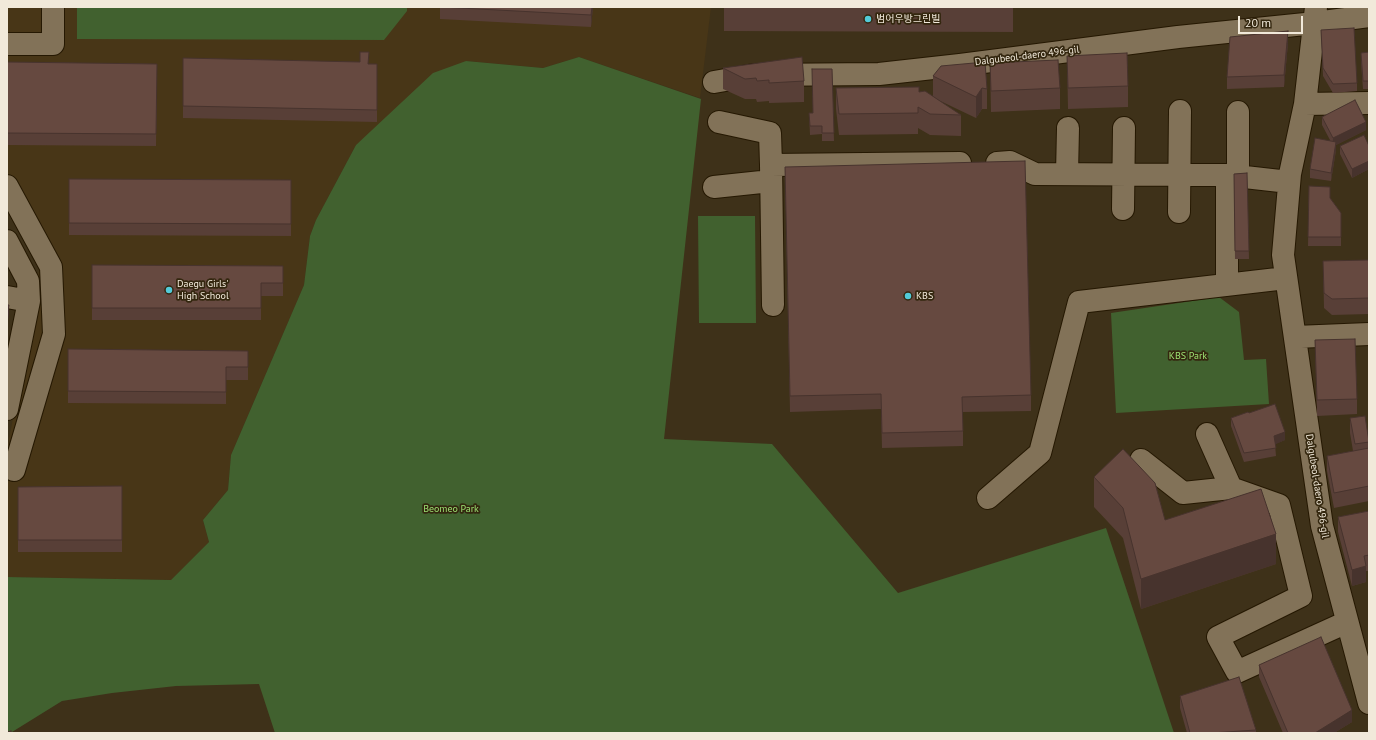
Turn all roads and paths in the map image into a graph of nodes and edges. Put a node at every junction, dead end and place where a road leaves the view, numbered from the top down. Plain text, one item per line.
1 (53, 7) edge
2 (1316, 15) edge
3 (1369, 16) edge
4 (7, 44) edge
5 (714, 82) dead end
6 (1369, 103) edge
7 (1305, 104) junction
8 (1180, 111) dead end
9 (1238, 112) dead end
10 (719, 122) dead end
11 (1068, 128) dead end
12 (1124, 128) dead end
13 (771, 173) junction
14 (1067, 174) junction
15 (1124, 174) junction
16 (1179, 175) junction
17 (1232, 176) junction
18 (1289, 182) junction
19 (7, 186) edge
20 (714, 187) dead end
21 (1123, 209) dead end
22 (1179, 212) dead end
23 (7, 241) edge
24 (1286, 278) junction
25 (1227, 285) junction
26 (7, 297) edge
27 (29, 301) junction
28 (773, 304) dead end
29 (1369, 334) edge
30 (1295, 337) junction
31 (7, 409) edge
32 (1207, 434) dead end
33 (1140, 460) dead end
34 (14, 470) dead end
35 (1231, 488) junction
36 (988, 498) dead end
37 (1347, 622) junction
38 (1369, 703) edge

1 - 4 street
2 - 3 street, Dalgubeol-daero 496-gil
2 - 5 street, Dalgubeol-daero 496-gil
2 - 7 street, Dalgubeol-daero 496-gil
6 - 7 street
7 - 18 street, Dalgubeol-daero 496-gil
8 - 16 street
9 - 17 street
10 - 13 street
11 - 14 street
12 - 15 street
13 - 14 street
13 - 20 street
13 - 28 street
14 - 15 street
15 - 16 street
15 - 21 street
16 - 17 street
16 - 22 street
17 - 18 street
17 - 25 street
18 - 24 street, Dalgubeol-daero 496-gil
19 - 34 street
23 - 27 street
24 - 25 street
24 - 30 street, Dalgubeol-daero 496-gil
25 - 36 street
26 - 27 street
27 - 31 street
29 - 30 street
30 - 37 street, Dalgubeol-daero 496-gil
32 - 35 street
33 - 35 street
35 - 37 street
37 - 38 street, Dalgubeol-daero 496-gil

